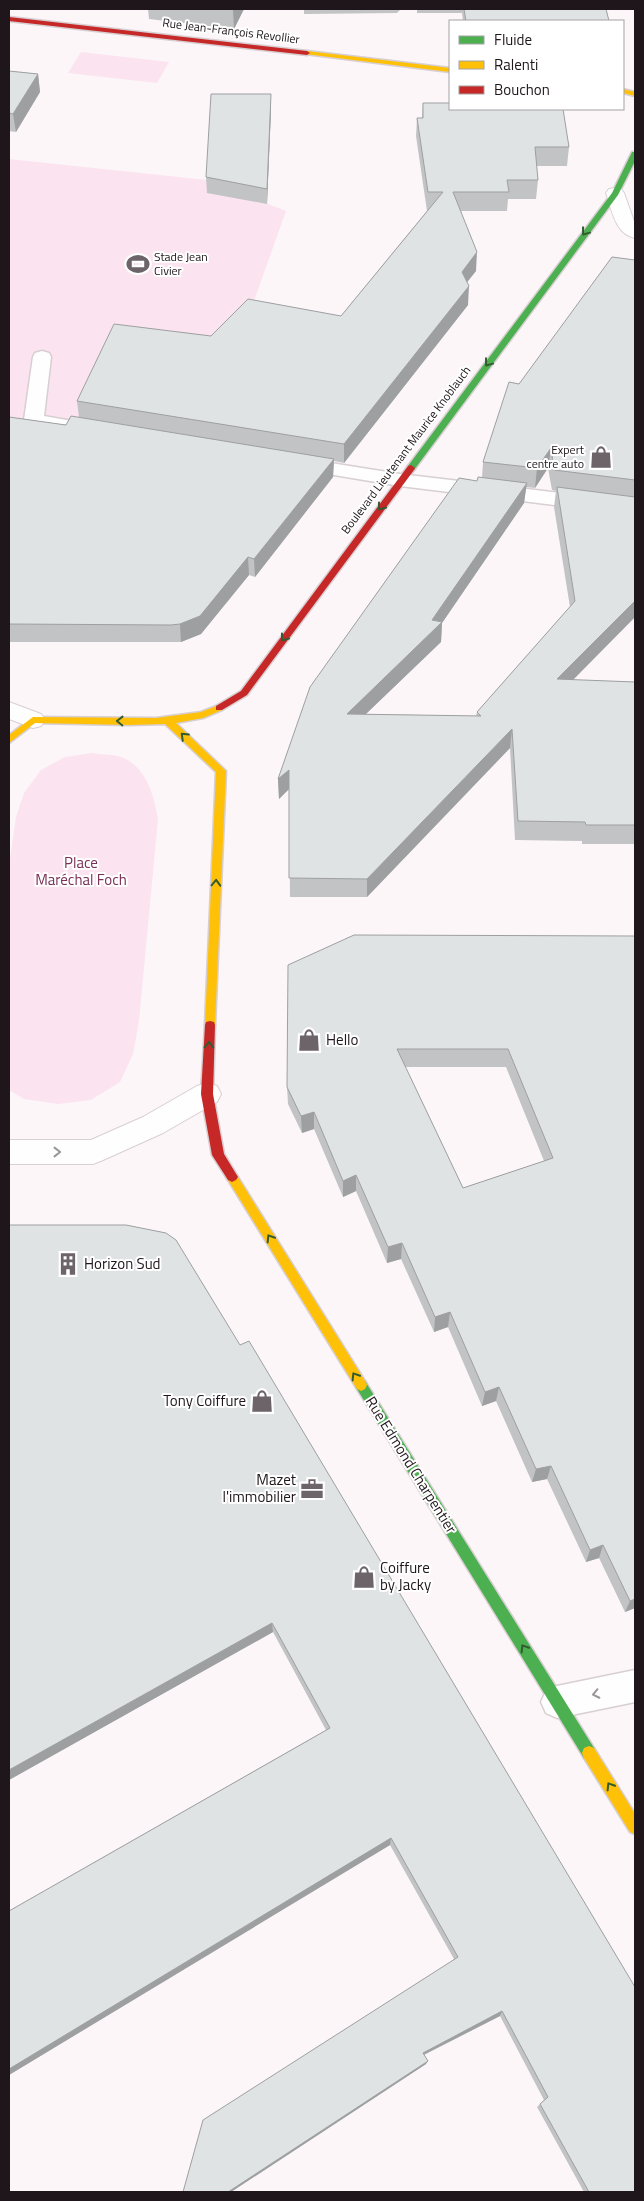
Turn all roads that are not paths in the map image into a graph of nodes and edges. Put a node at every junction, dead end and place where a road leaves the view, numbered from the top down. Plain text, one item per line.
1 (9, 19) edge
2 (449, 70) edge
3 (635, 154) edge
4 (615, 193) junction
5 (635, 232) edge
6 (42, 357) dead end
7 (111, 432) edge
8 (284, 461) edge
9 (400, 480) junction
10 (635, 509) edge
11 (9, 710) edge
12 (33, 720) junction
13 (168, 721) junction
14 (9, 740) edge
15 (207, 1094) junction
16 (9, 1152) edge
17 (635, 1686) edge
18 (558, 1702) junction
19 (635, 1827) edge

1 - 2 street, Rue Jean-François Revollier
3 - 4 street, Boulevard Lieutenant Maurice Knoblauch
4 - 5 street
4 -> 9 street, Boulevard Lieutenant Maurice Knoblauch
6 - 7 lane
8 - 9 lane
9 - 10 lane
9 -> 13 street, Boulevard Lieutenant Maurice Knoblauch
11 - 12 street
13 -> 12 street
12 - 14 street
15 -> 13 street
16 -> 15 street
18 -> 15 street, Rue Edmond Charpentier
17 -> 18 lane
19 -> 18 street, Rue Edmond Charpentier

